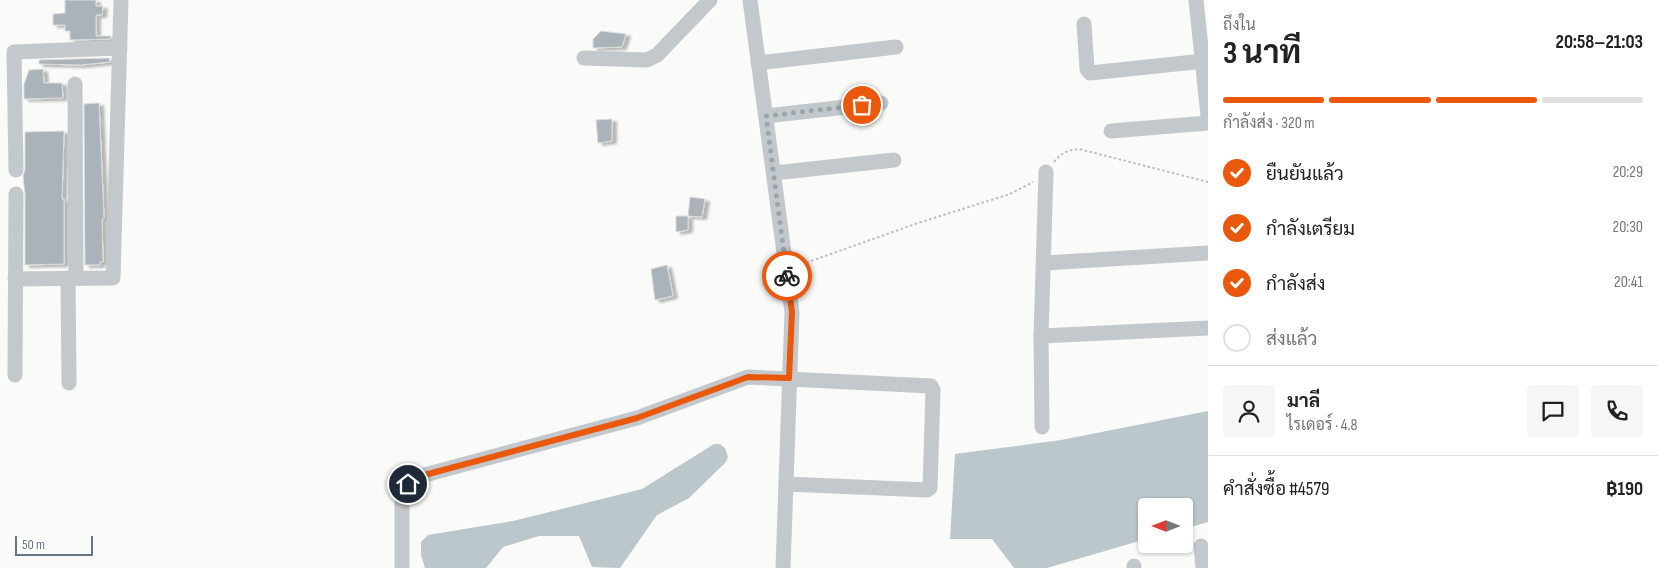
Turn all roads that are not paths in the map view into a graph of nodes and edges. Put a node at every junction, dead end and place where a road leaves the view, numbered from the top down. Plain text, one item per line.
1 (121, 0) edge
2 (710, 0) edge
3 (750, 0) edge
4 (1196, 0) edge
5 (1084, 24) dead end
6 (896, 47) dead end
7 (120, 48) junction
8 (584, 58) dead end
9 (1204, 62) junction
10 (758, 63) junction
11 (1207, 83) edge
12 (75, 84) dead end
13 (881, 103) dead end
14 (766, 116) junction
15 (1208, 116) edge
16 (1208, 123) edge
17 (1111, 131) dead end
18 (894, 160) dead end
19 (16, 170) dead end
20 (1046, 172) road end
21 (774, 173) junction
22 (16, 194) dead end
23 (1208, 253) edge
24 (1044, 263) junction
25 (72, 278) junction
26 (15, 279) junction
27 (1208, 328) edge
28 (1041, 336) junction
29 (15, 375) dead end
30 (789, 378) junction
31 (69, 383) dead end
32 (1042, 427) dead end
33 (786, 484) junction
34 (1201, 546) dead end
35 (402, 568) edge
36 (783, 568) edge
37 (1203, 568) edge

1 - 7 street
2 - 8 street
3 - 10 street
4 - 9 street
5 - 9 street
6 - 10 street
7 - 19 street
7 - 25 street
9 - 11 street
10 - 14 street
11 - 15 street
12 - 25 street
13 - 14 street
14 - 21 street
16 - 17 street
18 - 21 street
20 - 24 street
21 - 30 street
22 - 26 street
23 - 24 street
24 - 28 street
25 - 26 street
25 - 31 street
26 - 29 street
27 - 28 street
28 - 32 street
30 - 33 street
30 - 33 street
30 - 35 street
33 - 36 street
34 - 37 street

